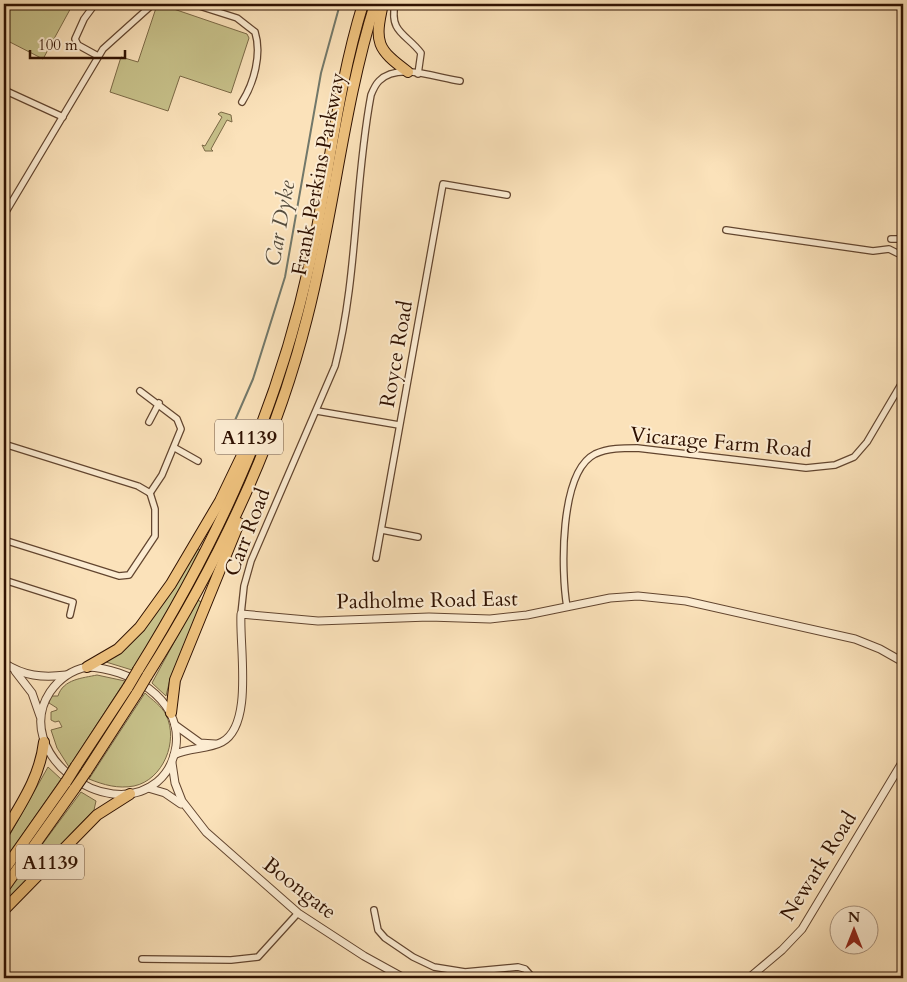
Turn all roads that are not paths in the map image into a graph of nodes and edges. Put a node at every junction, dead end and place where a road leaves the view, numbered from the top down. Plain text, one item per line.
1 (95, 4) edge
2 (150, 4) edge
3 (193, 4) edge
4 (363, 4) edge
5 (375, 4) edge
6 (383, 4) edge
7 (395, 4) edge
8 (98, 56) junction
9 (413, 73) junction
10 (460, 81) dead end
11 (4, 90) edge
12 (242, 102) dead end
13 (63, 117) junction
14 (507, 195) dead end
15 (4, 215) edge
16 (726, 230) dead end
17 (891, 239) dead end
18 (903, 239) edge
19 (903, 253) edge
20 (290, 337) junction
21 (903, 381) edge
22 (140, 391) dead end
23 (900, 392) edge
24 (159, 404) junction
25 (317, 411) junction
26 (149, 422) dead end
27 (399, 424) junction
28 (4, 444) edge
29 (175, 448) junction
30 (198, 461) dead end
31 (150, 493) junction
32 (382, 530) junction
33 (418, 537) dead end
34 (4, 540) edge
35 (222, 542) junction
36 (216, 554) junction
37 (376, 558) dead end
38 (4, 580) edge
39 (567, 607) junction
40 (70, 614) dead end
41 (241, 614) junction
42 (903, 662) edge
43 (4, 663) edge
44 (87, 667) junction
45 (15, 671) junction
46 (66, 675) junction
47 (171, 713) junction
48 (40, 716) junction
49 (175, 725) junction
50 (44, 742) junction
51 (215, 744) junction
52 (173, 759) junction
53 (903, 761) edge
54 (148, 788) junction
55 (130, 794) junction
56 (187, 810) junction
57 (4, 833) edge
58 (4, 870) edge
59 (4, 888) edge
60 (4, 910) edge
61 (374, 910) dead end
62 (298, 913) junction
63 (142, 960) dead end
64 (404, 978) edge
65 (533, 978) edge
66 (749, 978) edge

1 - 8 street
2 - 8 street
3 - 12 street
4 - 20 highway, Frank Perkins Parkway / A1139
5 - 35 highway, Frank Perkins Parkway / A1139
6 - 9 highway
7 - 9 street
8 - 13 street
9 - 10 street
9 - 25 street, Carr Road
11 - 13 street
13 - 15 street
14 - 27 street, Royce Road
16 - 19 street
17 - 18 street
20 - 35 highway, Frank Perkins Parkway / A1139
20 - 44 highway, A1139
21 - 23 street, Vicarage Farm Road
22 - 24 street
23 - 39 street, Vicarage Farm Road
24 - 26 street
24 - 29 street
25 - 27 street
25 - 41 street, Carr Road
27 - 32 street, Royce Road
28 - 31 street
29 - 30 street
29 - 31 street
31 - 34 street
32 - 33 street
32 - 37 street, Royce Road
35 - 36 highway, Frank Perkins Parkway / A1139
35 - 36 highway, A1139
36 - 47 highway, A1139
36 - 58 highway, Frank Perkins Parkway / A1139, bridge
36 - 59 highway, Frank Perkins Parkway / A1139, bridge
38 - 40 street
39 - 41 street, Padholme Road East
39 - 42 street, Padholme Road East
41 - 51 street, Carr Road
43 - 45 street
44 - 46 street
44 - 47 street
45 - 46 street
45 - 48 street
46 - 48 street
47 - 49 street
48 - 50 street
49 - 51 street
49 - 52 street
50 - 55 street
50 - 57 highway, A1139
51 - 52 street, Carr Road
52 - 54 street
52 - 56 street, Boongate
53 - 66 street, Newark Road
54 - 55 street
54 - 56 street, Boongate
55 - 60 highway, A1139
56 - 62 street, Boongate
61 - 65 street
62 - 63 street
62 - 64 street, Boongate

